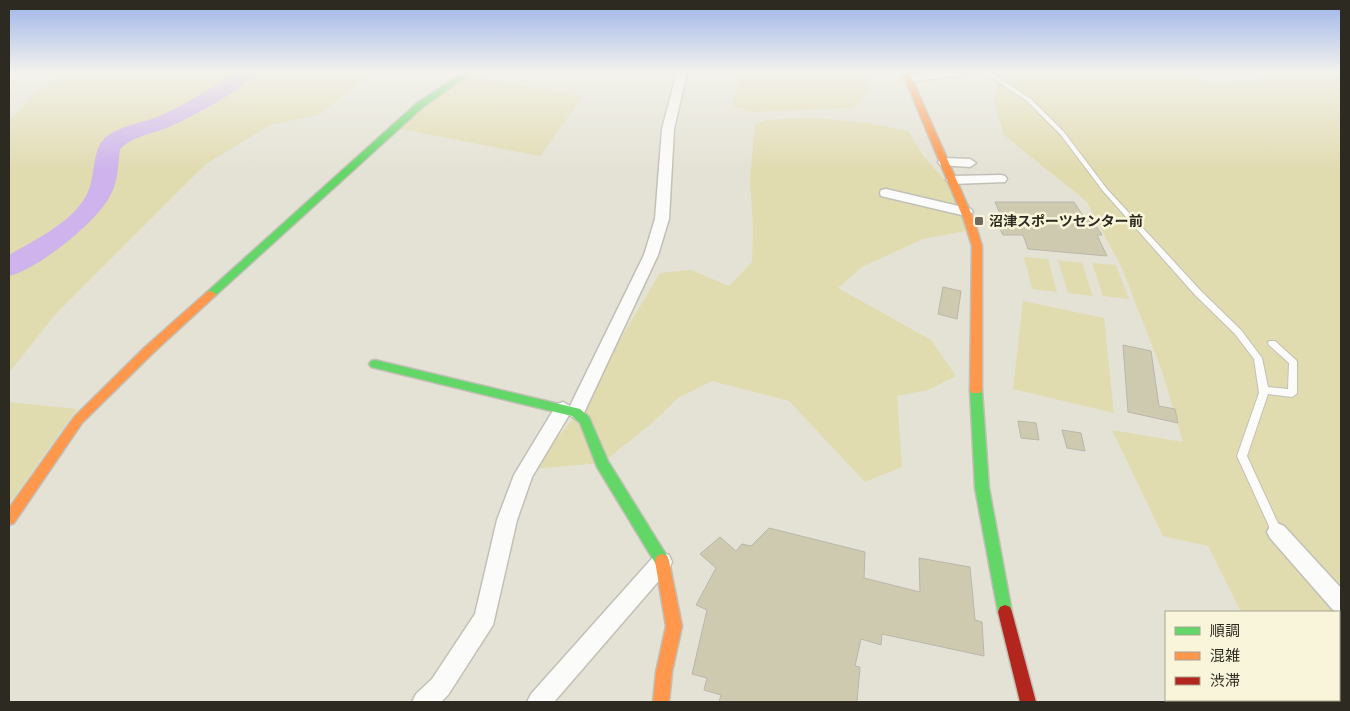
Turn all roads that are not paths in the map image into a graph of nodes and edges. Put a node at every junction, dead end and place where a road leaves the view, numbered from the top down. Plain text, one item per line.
1 (421, 105) edge
2 (674, 105) edge
3 (920, 105) edge
4 (1034, 105) edge
5 (944, 162) junction
6 (970, 163) dead end
7 (1001, 179) dead end
8 (952, 180) junction
9 (886, 193) dead end
10 (966, 212) junction
11 (1272, 344) dead end
12 (375, 364) dead end
13 (1263, 390) junction
14 (570, 411) junction
15 (9, 518) edge
16 (1277, 532) joint
17 (662, 562) junction
18 (1341, 603) edge
19 (424, 702) edge
20 (539, 702) edge
21 (661, 702) edge
22 (1028, 702) edge

1 - 15 street
2 - 14 street
3 - 5 street
4 - 13 lane
5 - 6 street
5 - 8 street
7 - 8 street
8 - 10 street
9 - 10 street
10 - 22 street
11 - 13 lane
12 - 14 street
13 - 16 lane
14 - 17 street
14 - 19 street
16 - 18 street
17 - 20 street
17 - 21 street

